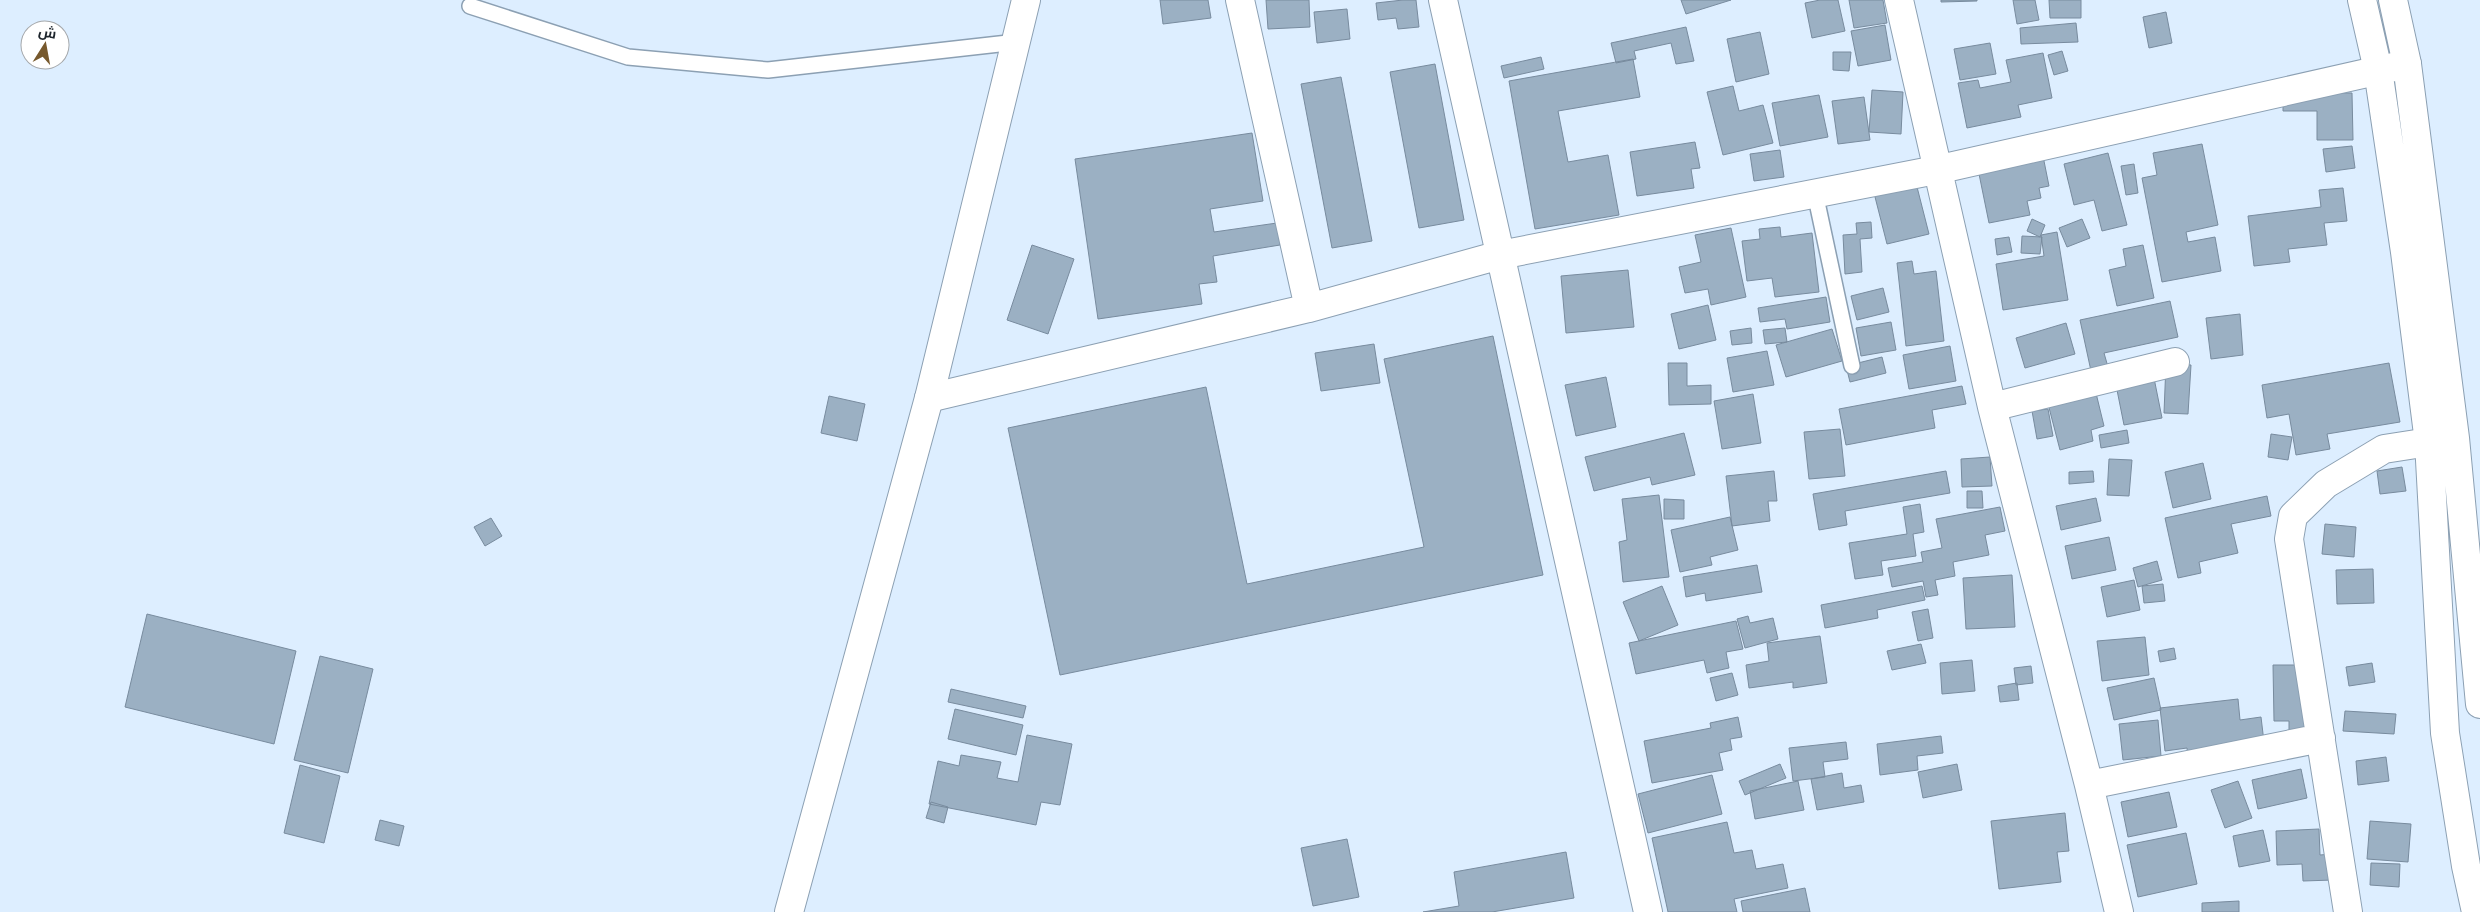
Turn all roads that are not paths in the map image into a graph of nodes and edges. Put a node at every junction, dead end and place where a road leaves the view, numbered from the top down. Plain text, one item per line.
1 (1026, 0) edge
2 (1240, 0) edge
3 (1443, 0) edge
4 (1899, 0) edge
5 (2362, 0) edge
6 (2393, 0) edge
7 (470, 6) dead end
8 (1016, 42) junction
9 (2406, 64) junction
10 (2378, 70) junction
11 (1936, 170) junction
12 (1815, 193) junction
13 (1500, 256) junction
14 (1309, 308) junction
15 (2175, 362) dead end
16 (1852, 366) dead end
17 (929, 398) junction
18 (1992, 407) junction
19 (2429, 442) junction
20 (2480, 704) edge
21 (2321, 738) junction
22 (2089, 785) junction
23 (789, 912) edge
24 (1648, 912) edge
25 (2119, 912) edge
26 (2348, 912) edge
27 (2476, 912) edge

1 - 8 street
2 - 14 street
3 - 13 street
4 - 11 street
5 - 10 street
6 - 9 street
7 - 8 lane
8 - 17 street
9 - 10 street
9 - 20 street
10 - 11 street
10 - 19 street
11 - 12 street
11 - 18 street
12 - 13 street
12 - 16 lane
13 - 14 street
13 - 24 street
14 - 17 street
15 - 18 street
17 - 23 street
18 - 22 street
19 - 21 street
19 - 27 street
21 - 22 street
21 - 26 street
22 - 25 street

